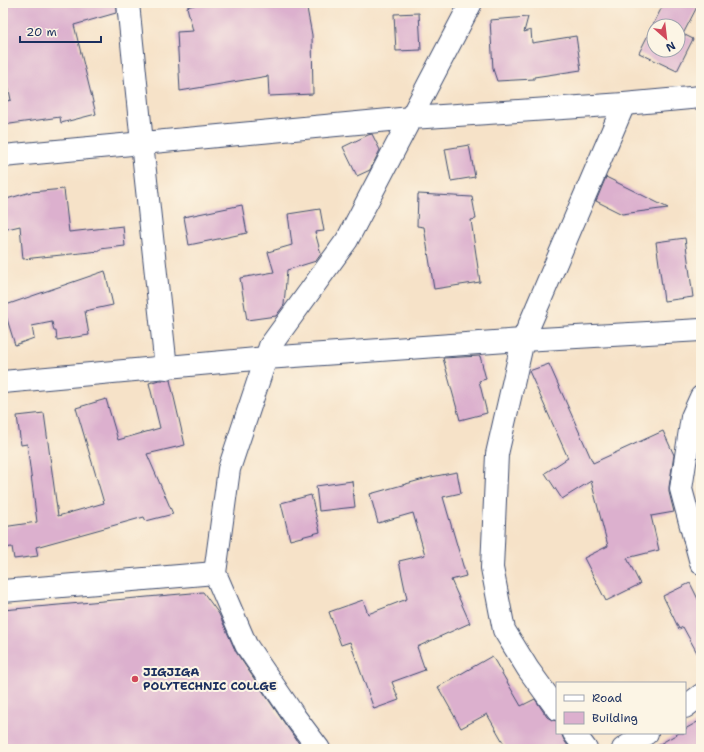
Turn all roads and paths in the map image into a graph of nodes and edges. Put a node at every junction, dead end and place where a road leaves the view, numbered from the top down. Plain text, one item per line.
1 (128, 3) edge
2 (471, 3) edge
3 (701, 97) edge
4 (624, 104) junction
5 (411, 118) junction
6 (142, 143) junction
7 (3, 156) edge
8 (701, 330) edge
9 (523, 340) junction
10 (266, 358) junction
11 (166, 368) junction
12 (3, 382) edge
13 (701, 396) edge
14 (701, 563) edge
15 (215, 574) junction
16 (3, 591) edge
17 (701, 696) edge
18 (686, 705) edge
19 (556, 708) edge
20 (575, 734) edge
21 (646, 734) edge
22 (319, 749) edge
23 (586, 749) edge
24 (623, 749) edge

1 - 6 street
2 - 5 street
3 - 4 street
4 - 5 street
4 - 9 street
5 - 6 street
5 - 10 street
6 - 7 street
6 - 11 street
8 - 9 street
9 - 10 street
9 - 19 street
10 - 11 street
10 - 15 street
11 - 12 street
13 - 14 street
15 - 16 street
15 - 22 street
17 - 18 street
20 - 23 street
21 - 24 street

